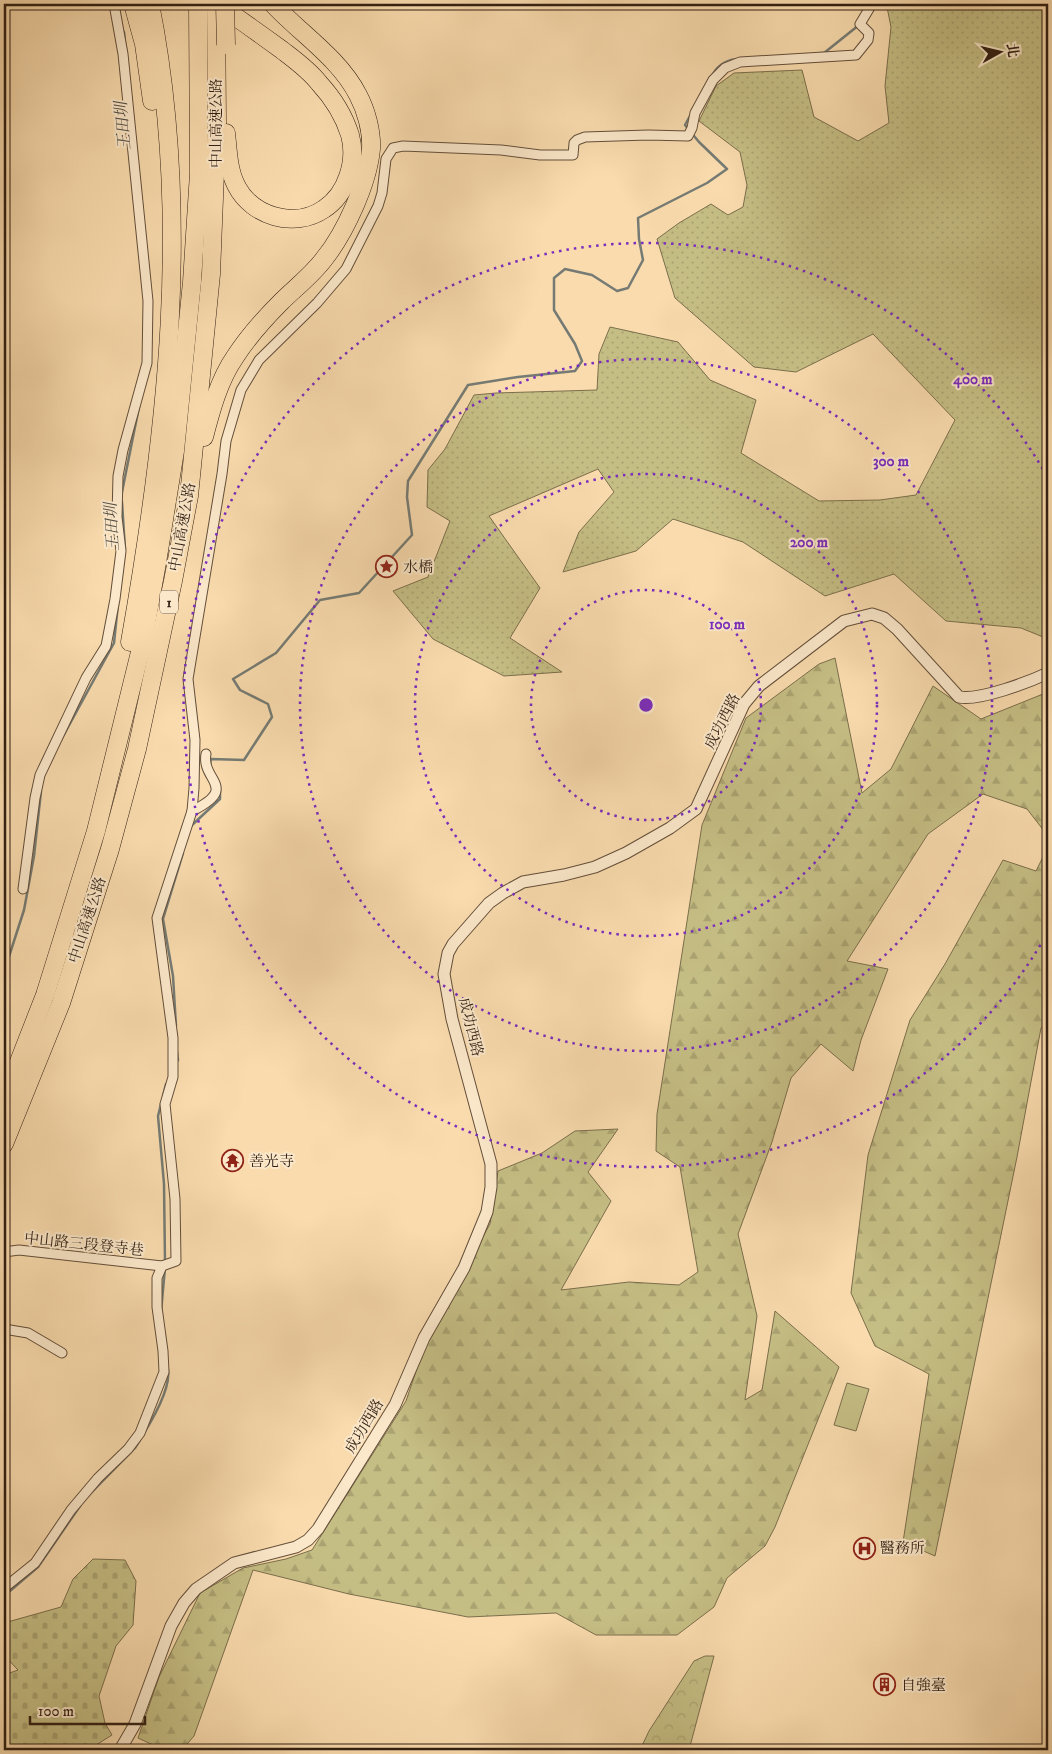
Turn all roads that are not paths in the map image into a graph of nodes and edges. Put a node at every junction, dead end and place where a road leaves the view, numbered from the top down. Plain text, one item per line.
1 (114, 4) edge
2 (133, 4) edge
3 (150, 4) edge
4 (198, 4) edge
5 (216, 4) edge
6 (225, 4) edge
7 (232, 4) edge
8 (274, 4) edge
9 (872, 4) edge
10 (221, 41) junction
11 (358, 195) junction
12 (160, 431) junction
13 (189, 496) junction
14 (1048, 673) edge
15 (125, 715) junction
16 (206, 754) dead end
17 (192, 811) junction
18 (23, 889) dead end
19 (4, 1100) edge
20 (4, 1144) edge
21 (4, 1252) edge
22 (165, 1266) junction
23 (4, 1329) edge
24 (62, 1353) dead end
25 (4, 1588) edge
26 (120, 1750) edge

1 - 18 street
2 - 12 highway
3 - 12 highway
4 - 15 highway, 中山高速公路 / 1
5 - 10 highway, 中山高速公路 / 1
5 - 10 highway
6 - 10 highway, bridge
7 - 11 highway
8 - 11 highway
9 - 17 street
10 - 13 highway, 中山高速公路 / 1
11 - 13 highway
12 - 15 highway
13 - 20 highway, 中山高速公路 / 1
14 - 26 street, 成功西路
15 - 19 highway, 中山高速公路 / 1
16 - 17 street
17 - 22 street
21 - 22 street, 中山路三段登寺巷
22 - 25 street
23 - 24 street

